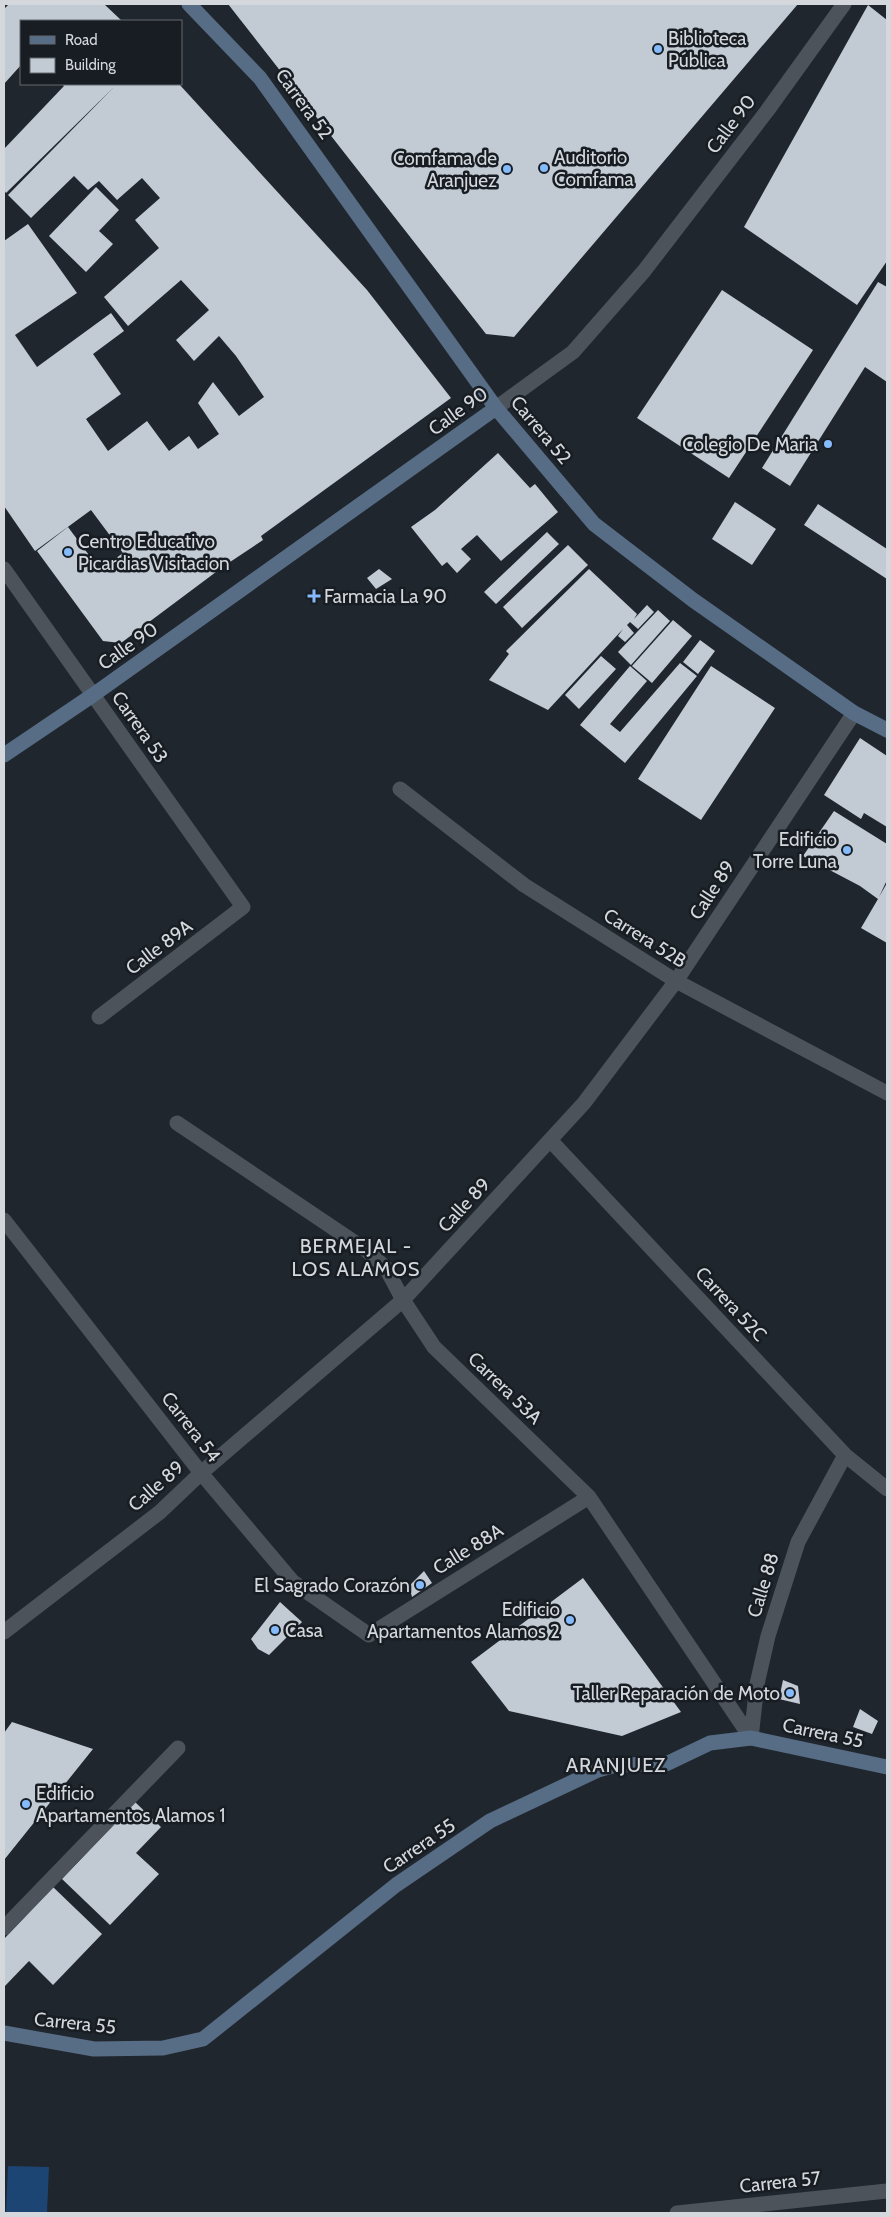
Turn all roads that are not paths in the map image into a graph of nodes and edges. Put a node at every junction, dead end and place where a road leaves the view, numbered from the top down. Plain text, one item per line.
1 (189, 4) edge
2 (844, 4) edge
3 (496, 408) junction
4 (4, 570) edge
5 (93, 695) junction
6 (854, 713) junction
7 (887, 730) edge
8 (4, 755) edge
9 (400, 789) dead end
10 (243, 907) joint
11 (676, 981) junction
12 (100, 1018) dead end
13 (887, 1093) edge
14 (177, 1124) dead end
15 (550, 1140) junction
16 (4, 1220) edge
17 (403, 1300) junction
18 (845, 1455) junction
19 (201, 1473) junction
20 (887, 1488) edge
21 (589, 1497) junction
22 (4, 1632) edge
23 (369, 1635) joint
24 (751, 1738) junction
25 (178, 1748) dead end
26 (887, 1767) edge
27 (4, 1928) edge
28 (4, 2034) edge
29 (887, 2191) edge
30 (770, 2208) edge
31 (678, 2213) edge

1 - 3 street, Carrera 52
2 - 3 street, Calle 90
3 - 5 street, Calle 90
3 - 6 street, Carrera 52
4 - 5 street, Carrera 53
5 - 8 street, Calle 90
5 - 10 street, Carrera 53
6 - 7 street, Carrera 52
6 - 11 street, Calle 89
9 - 11 street, Carrera 52B
10 - 12 street, Calle 89A
11 - 13 street, Carrera 52B
11 - 15 street, Calle 89
14 - 17 street, Carrera 53A
15 - 17 street, Calle 89
15 - 18 street, Carrera 52C
16 - 19 street, Carrera 54
17 - 19 street, Calle 89
17 - 21 street, Carrera 53A
18 - 20 street, Carrera 52C
18 - 24 street, Calle 88
19 - 22 street, Calle 89
19 - 23 street, Carrera 54
21 - 23 street, Calle 88A
21 - 24 street, Carrera 53A
24 - 26 street, Carrera 55
24 - 28 street, Carrera 55
25 - 27 street
29 - 30 street, Carrera 57
30 - 31 street, Carrera 57

